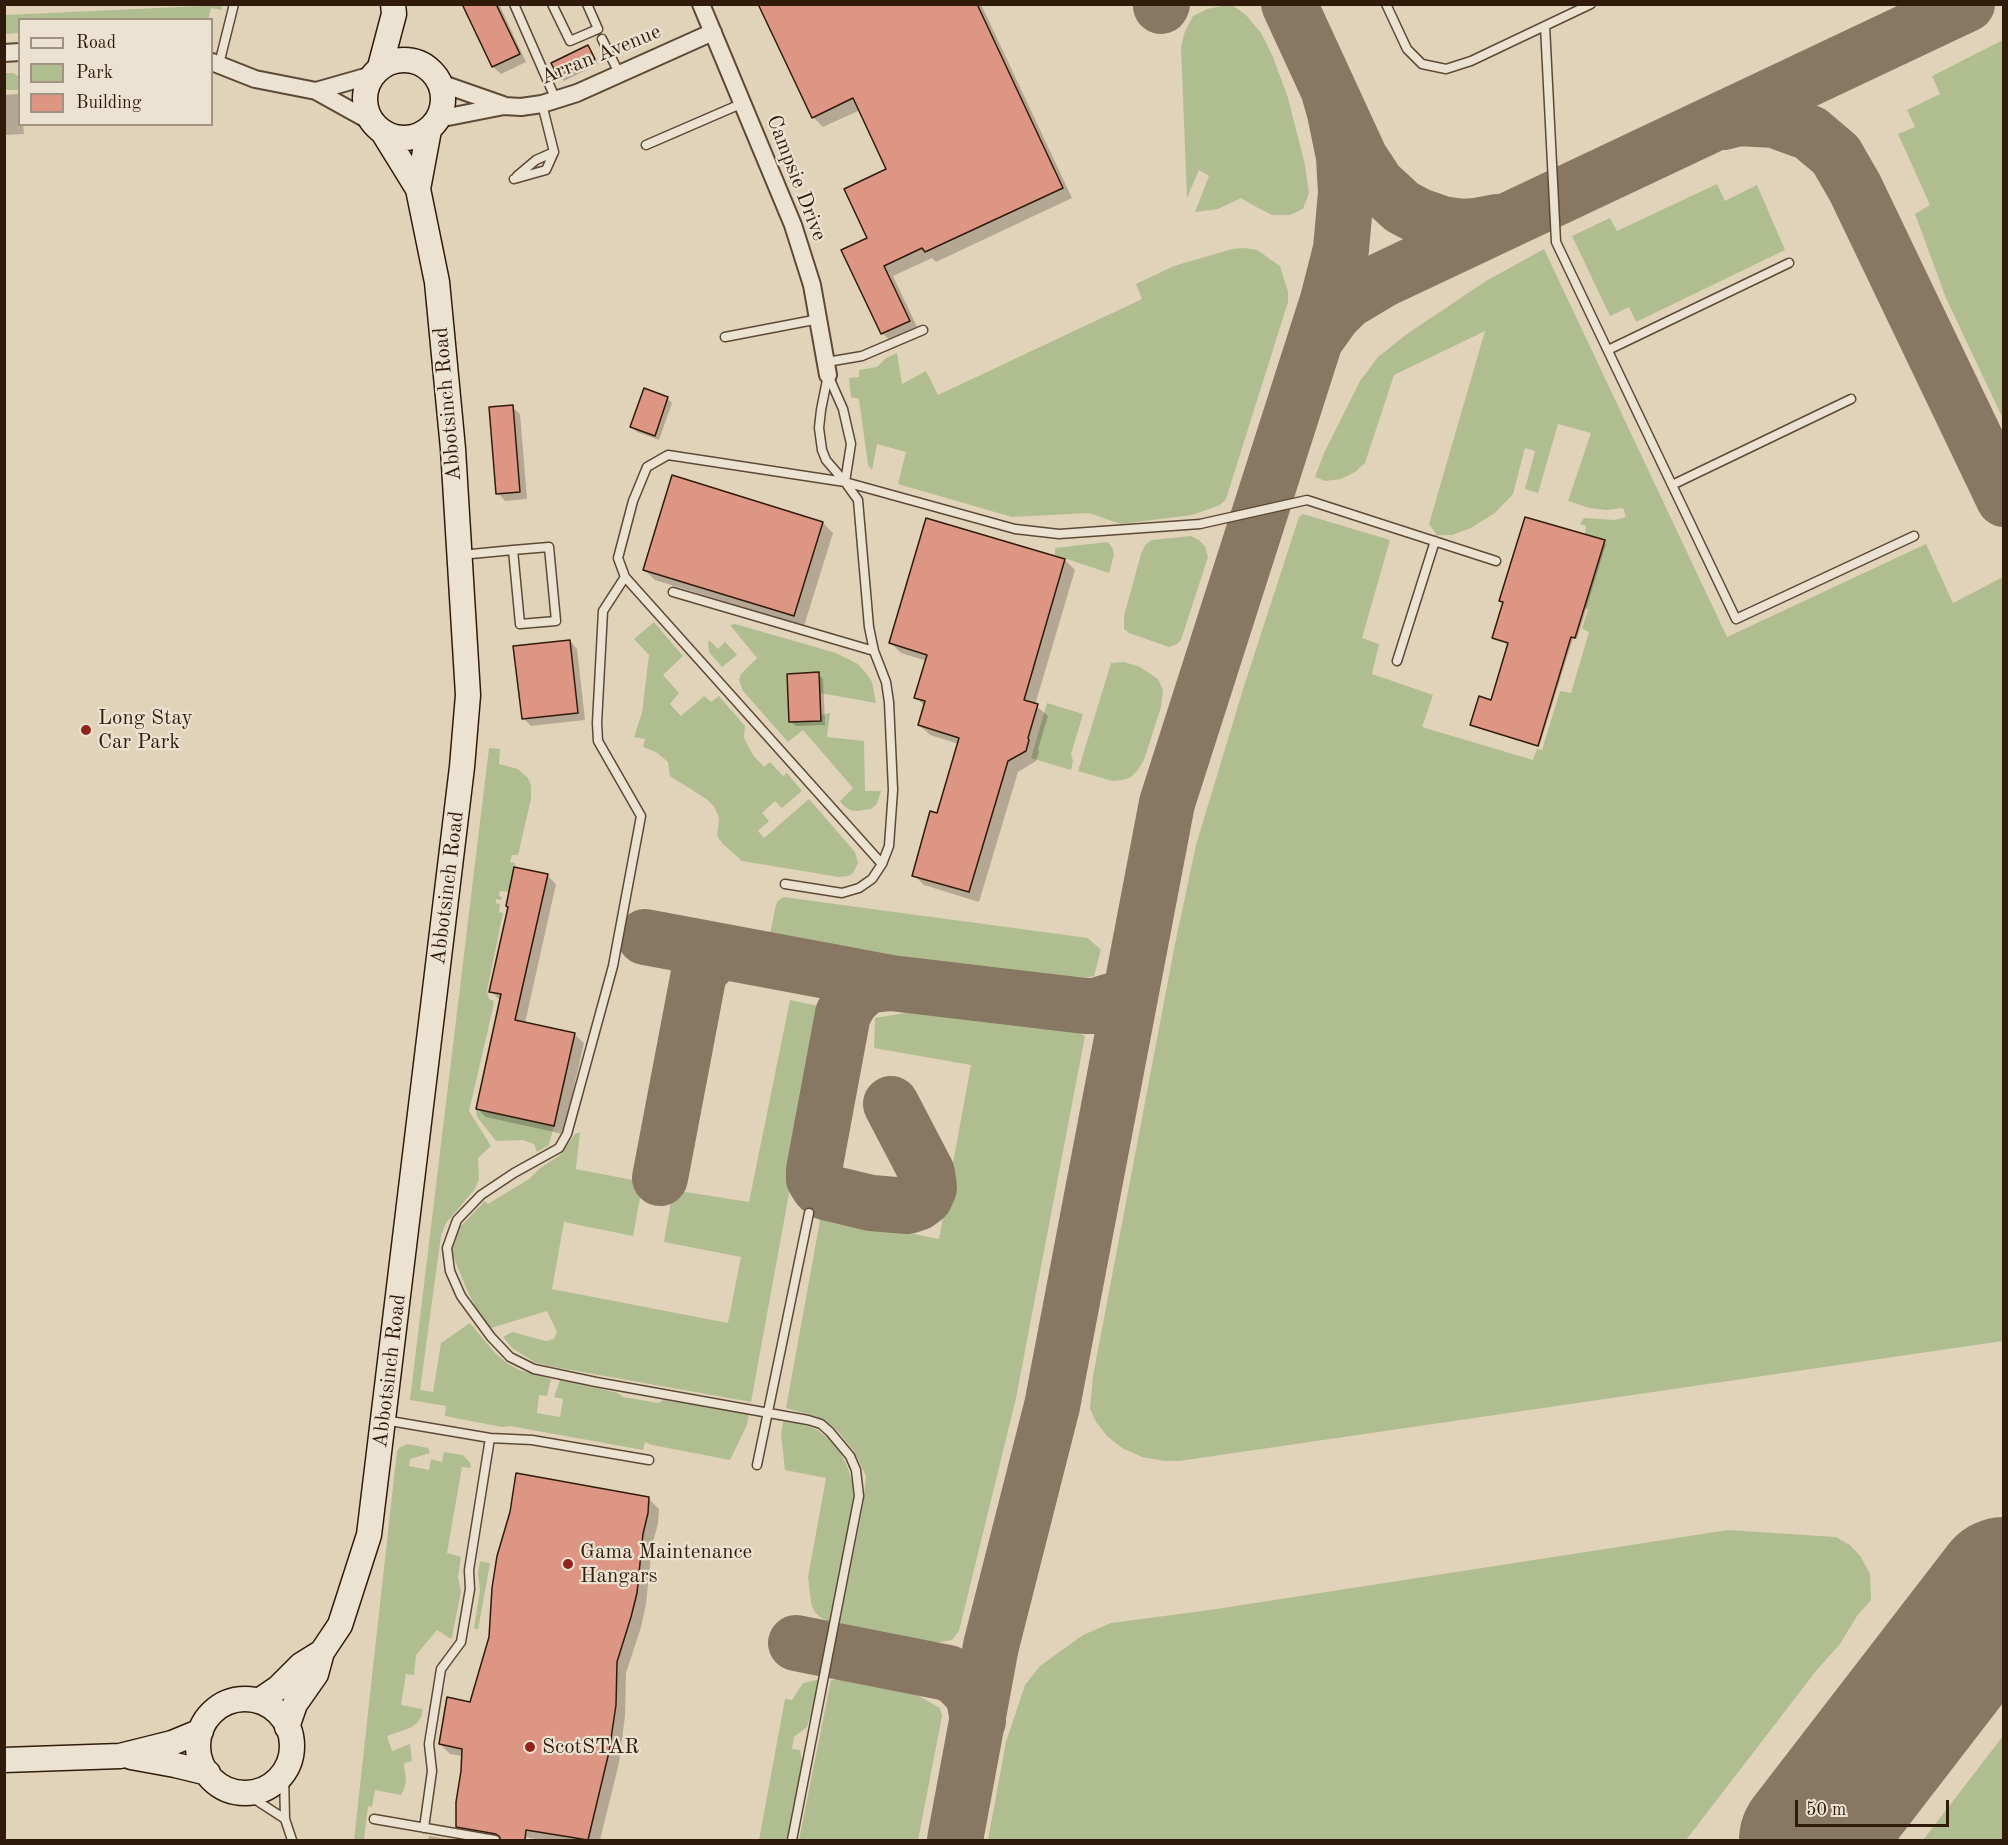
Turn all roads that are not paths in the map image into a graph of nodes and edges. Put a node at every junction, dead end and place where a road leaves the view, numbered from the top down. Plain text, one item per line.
1 (234, 4) edge
2 (514, 4) edge
3 (552, 4) edge
4 (587, 4) edge
5 (701, 4) edge
6 (1386, 4) edge
7 (1592, 4) edge
8 (393, 9) edge
9 (1545, 26) junction
10 (713, 32) junction
11 (602, 39) dead end
12 (417, 62) junction
13 (215, 63) edge
14 (376, 71) junction
15 (620, 75) junction
16 (440, 83) junction
17 (316, 92) junction
18 (549, 102) junction
19 (742, 103) junction
20 (504, 106) junction
21 (434, 124) junction
22 (377, 127) junction
23 (646, 146) dead end
24 (554, 152) dead end
25 (418, 189) junction
26 (1790, 263) dead end
27 (819, 319) junction
28 (923, 330) dead end
29 (725, 337) dead end
30 (1608, 350) junction
31 (827, 368) junction
32 (1851, 399) dead end
33 (845, 482) junction
34 (1672, 485) junction
35 (1914, 536) dead end
36 (1435, 541) junction
37 (513, 550) junction
38 (460, 555) junction
39 (1496, 561) dead end
40 (626, 577) junction
41 (674, 592) dead end
42 (874, 651) junction
43 (1397, 661) dead end
44 (882, 864) junction
45 (785, 884) dead end
46 (809, 1213) dead end
47 (767, 1411) junction
48 (384, 1420) junction
49 (490, 1438) junction
50 (649, 1460) dead end
51 (758, 1466) dead end
52 (322, 1652) junction
53 (260, 1701) junction
54 (287, 1726) junction
55 (201, 1731) junction
56 (120, 1756) junction
57 (4, 1760) edge
58 (208, 1773) junction
59 (284, 1773) junction
60 (245, 1793) junction
61 (285, 1818) junction
62 (374, 1819) dead end
63 (424, 1828) junction
64 (292, 1840) edge
65 (495, 1840) edge
66 (792, 1840) edge

1 - 13 lane
2 - 18 lane
3 - 4 lane
5 - 10 street, Campsie Drive
6 - 9 lane
7 - 9 lane
8 - 12 street
8 - 14 street
9 - 30 lane
10 - 15 street, Arran Avenue
10 - 19 street, Campsie Drive
11 - 15 lane
12 - 14 street
12 - 16 street
13 - 17 street
14 - 17 street
14 - 22 street
15 - 18 street, Arran Avenue
16 - 20 street, Arran Avenue
16 - 21 street
17 - 22 street
18 - 20 street, Arran Avenue
18 - 24 lane
19 - 23 lane
19 - 27 street, Campsie Drive
20 - 21 street, Arran Avenue
21 - 22 street
21 - 25 street, Abbotsinch Road
22 - 25 street, Abbotsinch Road
25 - 38 street, Abbotsinch Road
26 - 30 lane
27 - 29 lane
27 - 31 street, Campsie Drive
28 - 31 lane
30 - 34 lane
31 - 33 lane
31 - 33 lane
32 - 34 lane
33 - 36 lane
33 - 40 lane
33 - 42 lane
34 - 35 lane
36 - 39 lane
36 - 43 lane
37 - 37 lane
37 - 38 lane
38 - 48 street, Abbotsinch Road
40 - 44 lane
40 - 47 lane
41 - 42 lane
42 - 44 lane
44 - 45 lane
46 - 47 lane
47 - 51 lane
47 - 66 lane
48 - 49 lane
48 - 52 street, Abbotsinch Road
49 - 50 lane
49 - 63 lane
52 - 53 street
52 - 54 street
53 - 54 street
53 - 55 street
54 - 59 street
55 - 56 street
55 - 58 street
56 - 57 street
56 - 58 street
58 - 60 street
59 - 60 street
59 - 61 lane
60 - 61 lane
61 - 64 lane
62 - 63 lane
63 - 65 lane

